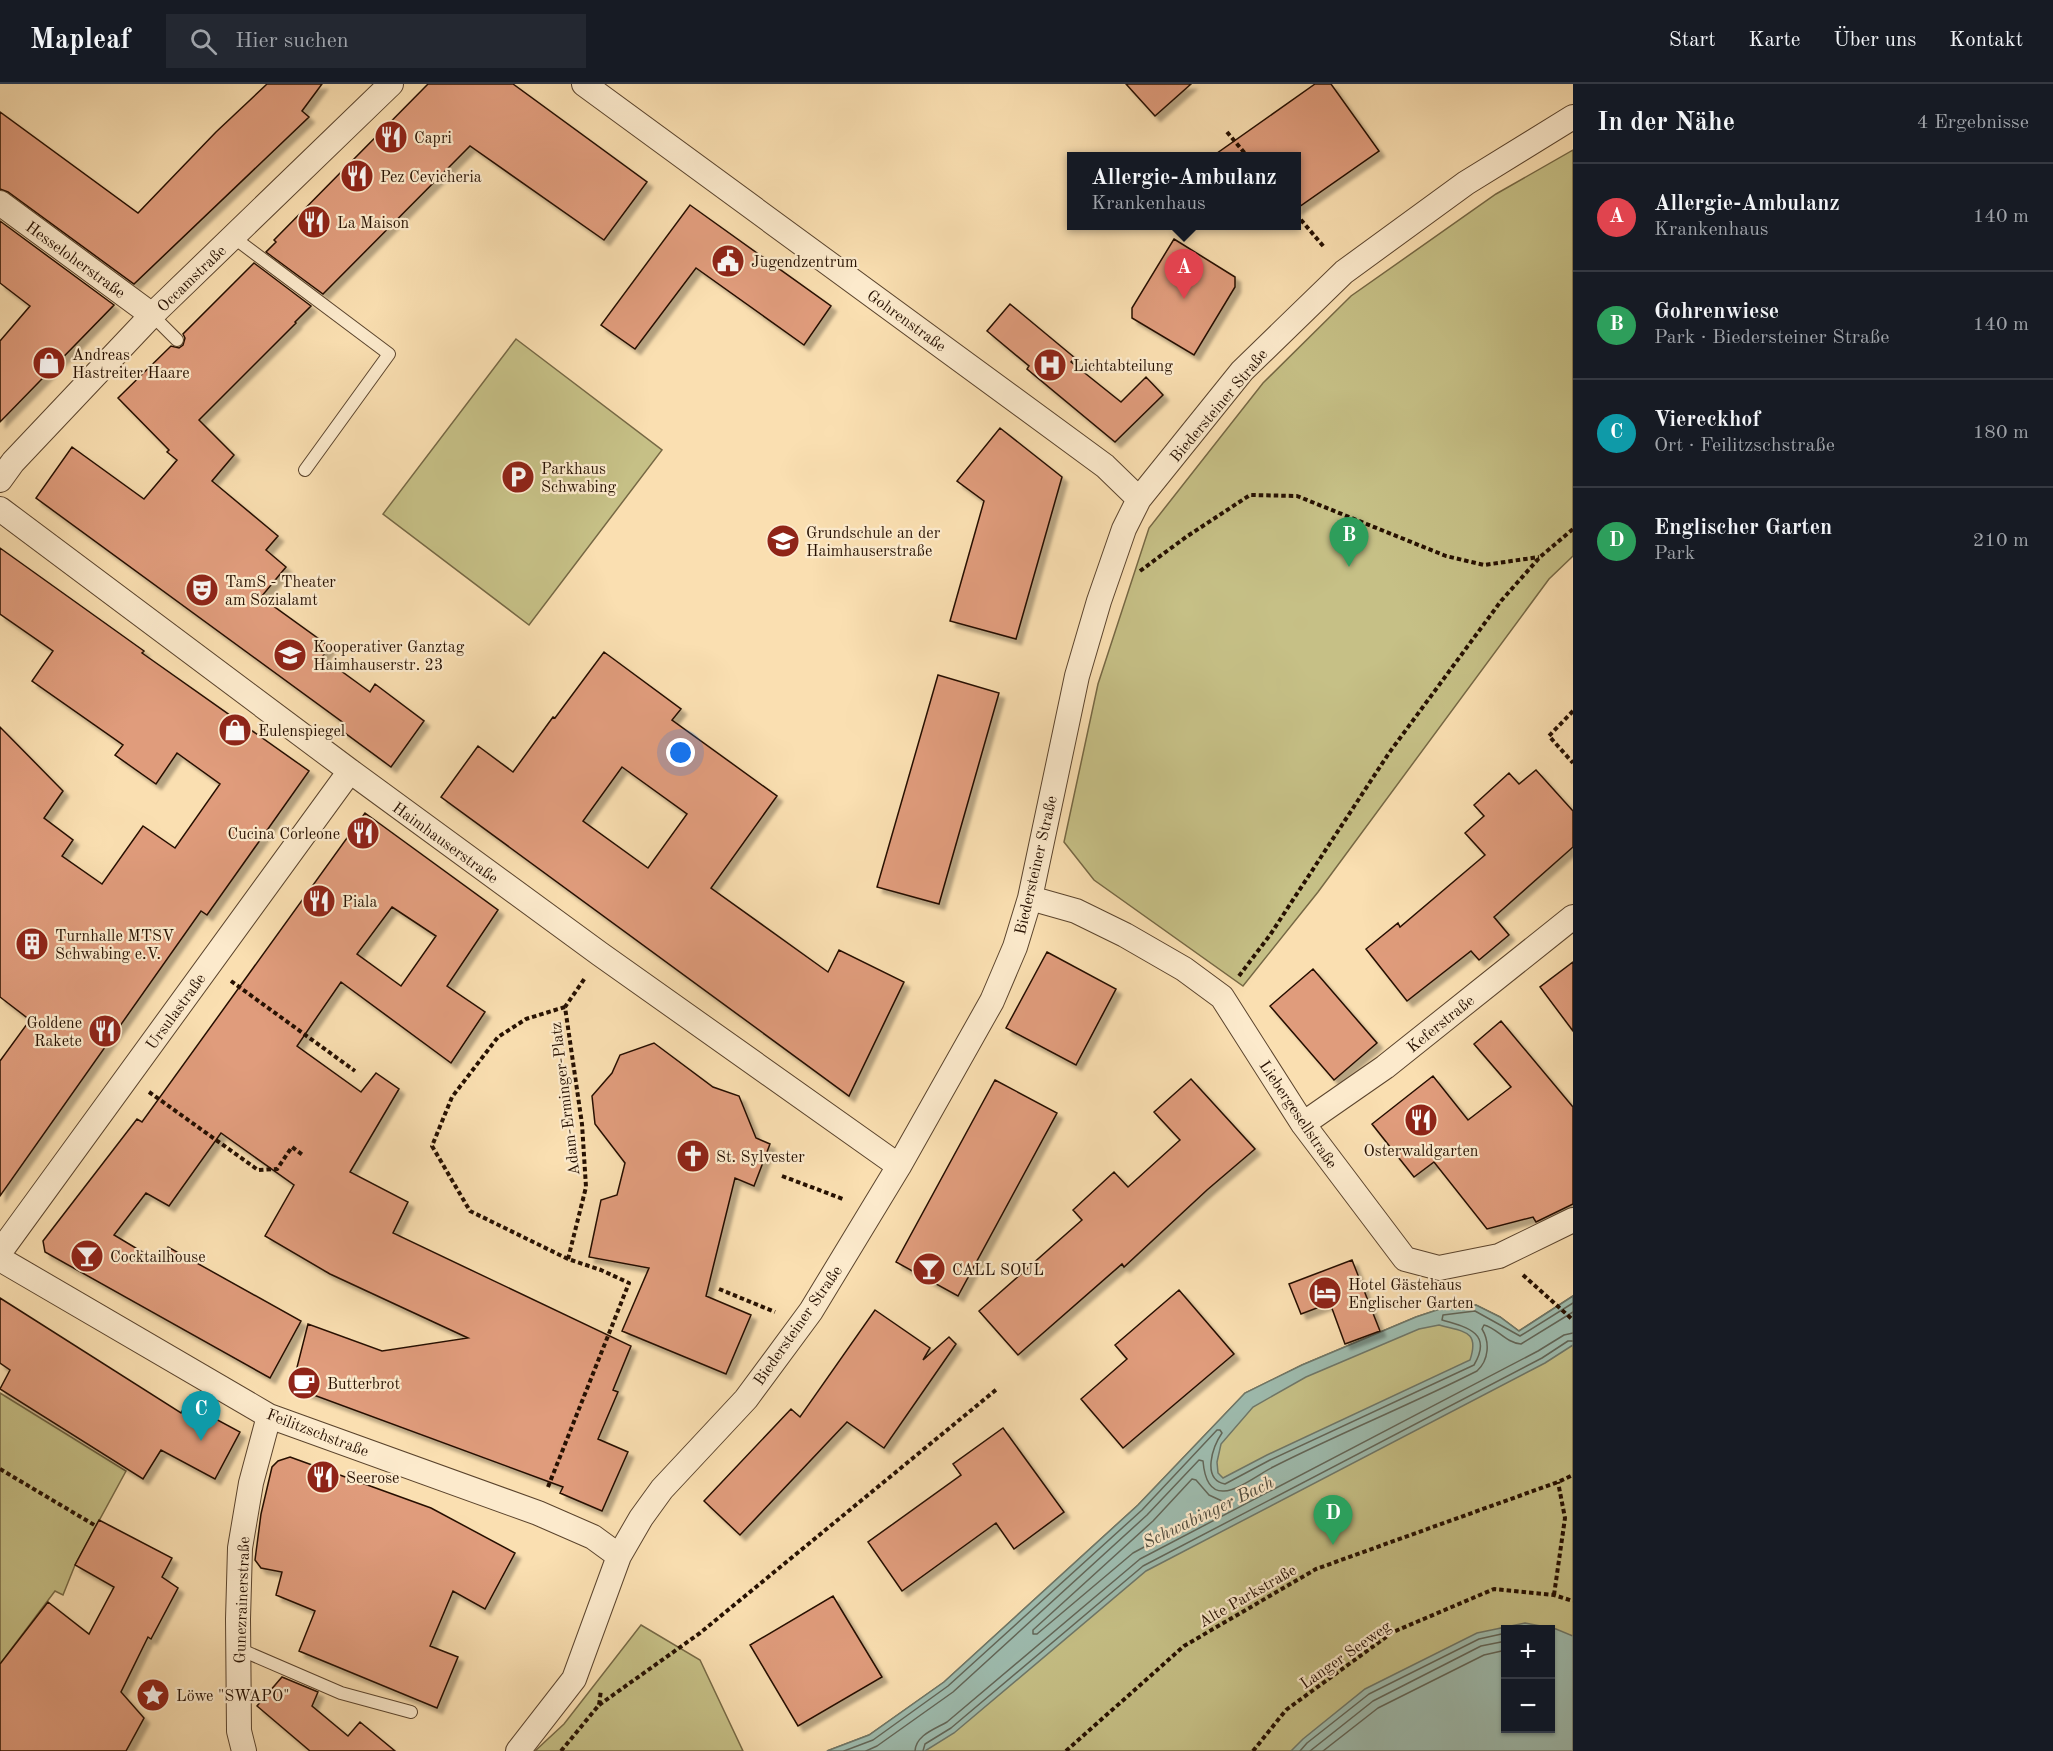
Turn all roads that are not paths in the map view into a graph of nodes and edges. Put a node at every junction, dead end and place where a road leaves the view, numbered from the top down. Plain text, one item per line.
1 (391, 84) edge
2 (584, 84) edge
3 (1573, 117) edge
4 (0, 203) edge
5 (233, 237) junction
6 (152, 315) junction
7 (177, 340) dead end
8 (305, 470) dead end
9 (0, 480) edge
10 (1139, 499) junction
11 (0, 508) edge
12 (350, 771) junction
13 (1030, 898) junction
14 (1573, 917) edge
15 (1303, 1124) junction
16 (899, 1166) junction
17 (1573, 1220) edge
18 (0, 1252) edge
19 (0, 1259) edge
20 (269, 1416) junction
21 (619, 1556) junction
22 (238, 1649) junction
23 (411, 1712) dead end
24 (244, 1751) edge
25 (518, 1751) edge

1 - 5 street, Occamstraße
2 - 10 street, Gohrenstraße
3 - 10 street, Biedersteiner Straße
4 - 6 street, Hesseloherstraße
5 - 6 street, Occamstraße
5 - 8 lane
6 - 7 lane
6 - 9 street, Occamstraße
10 - 13 street, Biedersteiner Straße
11 - 12 street, Haimhauserstraße
12 - 16 street, Haimhauserstraße
12 - 18 street, Ursulastraße
13 - 15 street, Liebergesellstraße
13 - 16 street, Biedersteiner Straße
14 - 15 street, Keferstraße
15 - 17 street, Liebergesellstraße
16 - 21 street, Biedersteiner Straße
19 - 20 street, Feilitzschstraße
20 - 21 street, Feilitzschstraße
20 - 22 street, Gunezrainerstraße
21 - 25 street, Biedersteiner Straße
22 - 23 lane
22 - 24 street, Gunezrainerstraße

